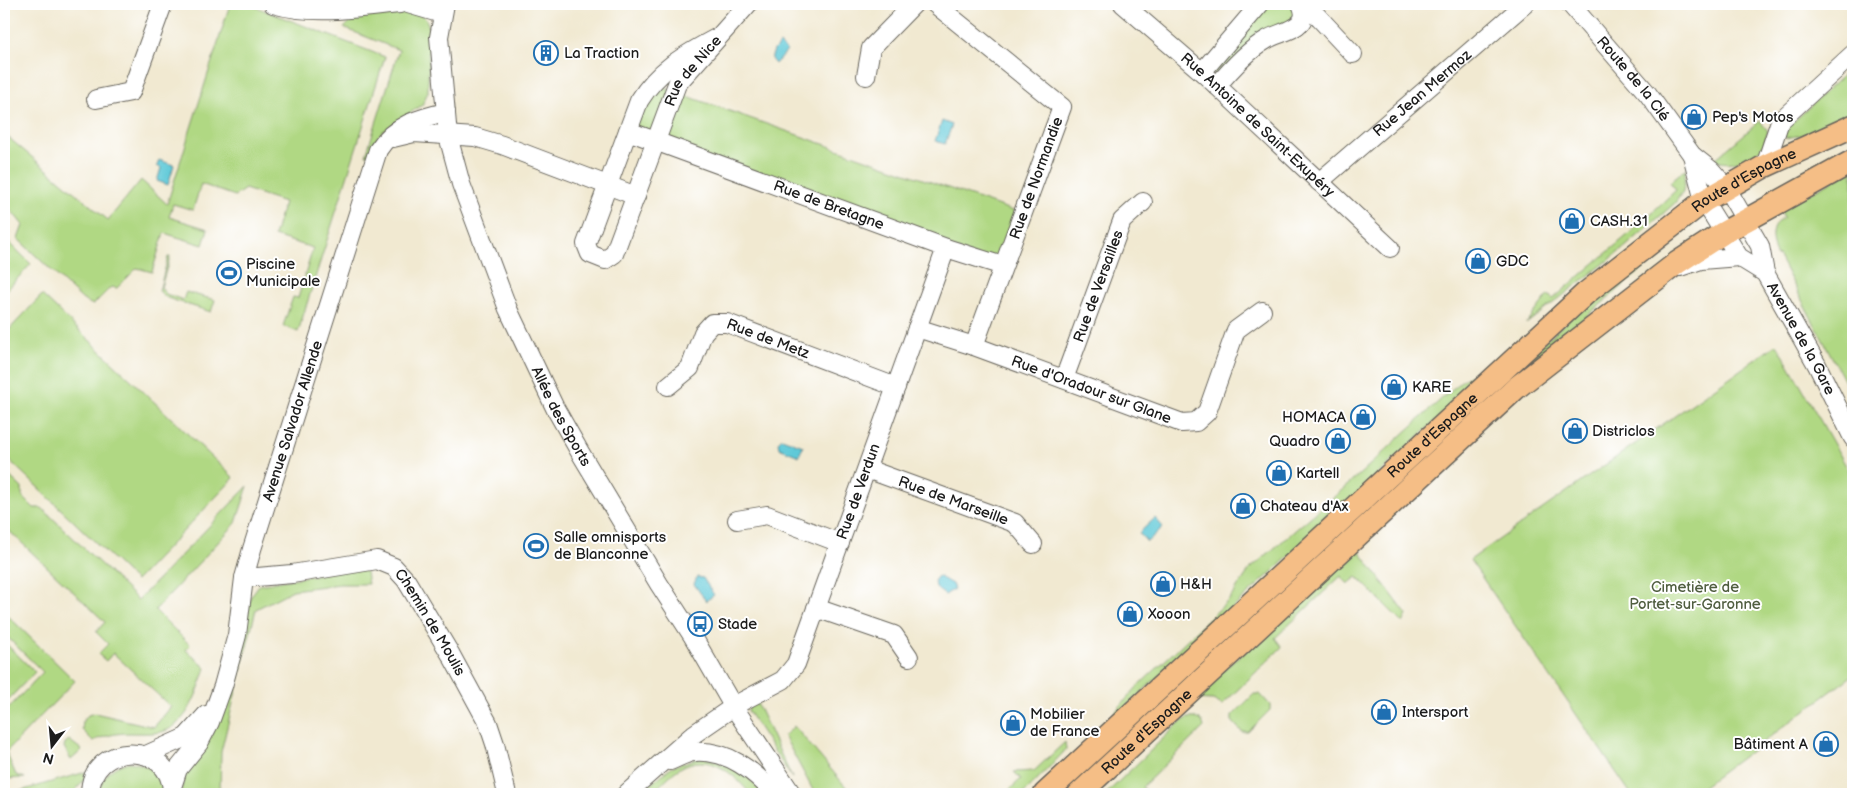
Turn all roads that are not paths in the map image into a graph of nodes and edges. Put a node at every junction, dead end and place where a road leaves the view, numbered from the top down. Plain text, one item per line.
1 (163, 4) edge
2 (400, 4) edge
3 (408, 4) edge
4 (748, 4) edge
5 (914, 4) edge
6 (935, 4) edge
7 (1123, 4) edge
8 (1260, 4) edge
9 (1302, 4) edge
10 (1306, 4) edge
11 (1526, 4) edge
12 (1570, 4) edge
13 (281, 5) edge
14 (444, 9) edge
15 (716, 38) junction
16 (1353, 54) dead end
17 (1853, 54) edge
18 (1202, 72) junction
19 (866, 76) dead end
20 (1217, 86) junction
21 (96, 99) dead end
22 (446, 112) junction
23 (1853, 126) edge
24 (628, 131) junction
25 (448, 136) junction
26 (656, 141) junction
27 (383, 142) junction
28 (1692, 155) junction
29 (1853, 161) edge
30 (1766, 166) junction
31 (1319, 182) junction
32 (1732, 184) junction
33 (607, 186) junction
34 (636, 196) junction
35 (1704, 201) junction
36 (1143, 202) dead end
37 (1746, 220) junction
38 (1724, 233) junction
39 (946, 248) junction
40 (1390, 248) dead end
41 (1739, 257) junction
42 (1003, 266) junction
43 (1666, 271) junction
44 (1765, 274) junction
45 (1262, 310) dead end
46 (918, 328) junction
47 (974, 346) junction
48 (1064, 379) junction
49 (668, 386) dead end
50 (896, 387) junction
51 (1853, 438) edge
52 (867, 469) junction
53 (737, 520) dead end
54 (840, 543) junction
55 (1033, 544) dead end
56 (244, 578) junction
57 (816, 608) junction
58 (909, 657) dead end
59 (216, 703) junction
60 (730, 708) junction
61 (146, 755) junction
62 (655, 766) junction
63 (172, 790) edge
64 (87, 792) edge
65 (507, 794) edge
66 (626, 794) edge
67 (776, 794) edge
68 (792, 794) edge
69 (1045, 794) edge
70 (1079, 794) edge

1 - 21 street
2 - 13 street
3 - 14 street
4 - 15 street
5 - 19 street
6 - 42 street, Rue de Normandie
7 - 18 street, Rue Antoine de Saint-Exupéry
8 - 18 street
9 - 20 street
10 - 16 street
11 - 31 street, Rue Jean Mermoz
12 - 28 street, Route de la Clé
14 - 22 street, Allée des Sports
15 - 24 street, Rue de Nice
15 - 26 street, Rue de Nice
17 - 30 street
18 - 20 street, Rue Antoine de Saint-Exupéry
20 - 31 street, Rue Antoine de Saint-Exupéry
22 - 25 street, Allée des Sports
22 - 27 street, Avenue Salvador Allende
23 - 30 main road, Route d'Espagne
24 - 26 street, Rue de Bretagne
24 - 33 street, Rue de Nice
25 - 27 street
25 - 33 street
25 - 60 street, Allée des Sports
26 - 34 street
26 - 39 street, Rue de Bretagne
27 - 56 street, Avenue Salvador Allende
28 - 32 street, Route de la Clé
28 - 35 street, Route de la Clé
29 - 37 main road, Route d'Espagne
30 - 32 main road, Route d'Espagne
31 - 40 street, Rue Antoine de Saint-Exupéry
32 - 35 main road, Route d'Espagne
32 - 37 street
33 - 34 street
33 - 34 street, Rue de Nice
35 - 38 street, Avenue de la Gare
35 - 69 main road, Route d'Espagne
36 - 48 street, Rue de Versailles
37 - 38 main road, Route d'Espagne
37 - 44 street
38 - 41 street, Avenue de la Gare
38 - 43 main road, Route d'Espagne
39 - 42 street, Rue de Bretagne
39 - 46 street, Rue de Verdun
41 - 43 street, Route d'Espagne
41 - 44 street, Avenue de la Gare
42 - 47 street, Rue de Normandie
43 - 70 main road, Route d'Espagne
44 - 51 street, Avenue de la Gare
45 - 48 street, Rue d'Oradour sur Glane
46 - 47 street, Rue d'Oradour sur Glane
46 - 50 street, Rue de Verdun
47 - 48 street, Rue d'Oradour sur Glane
49 - 50 street, Rue de Metz
50 - 52 street, Rue de Verdun
52 - 54 street, Rue de Verdun
52 - 55 street, Rue de Marseille
53 - 54 street
54 - 57 street, Rue de Verdun
56 - 59 street, Avenue Salvador Allende
56 - 65 street, Chemin de Moulis
57 - 58 street
57 - 60 street, Rue de Verdun
59 - 61 street, Avenue Salvador Allende
59 - 63 street, Avenue Salvador Allende
60 - 62 street
60 - 67 street
60 - 68 street
61 - 63 street
61 - 64 street
62 - 66 street
62 - 67 street

